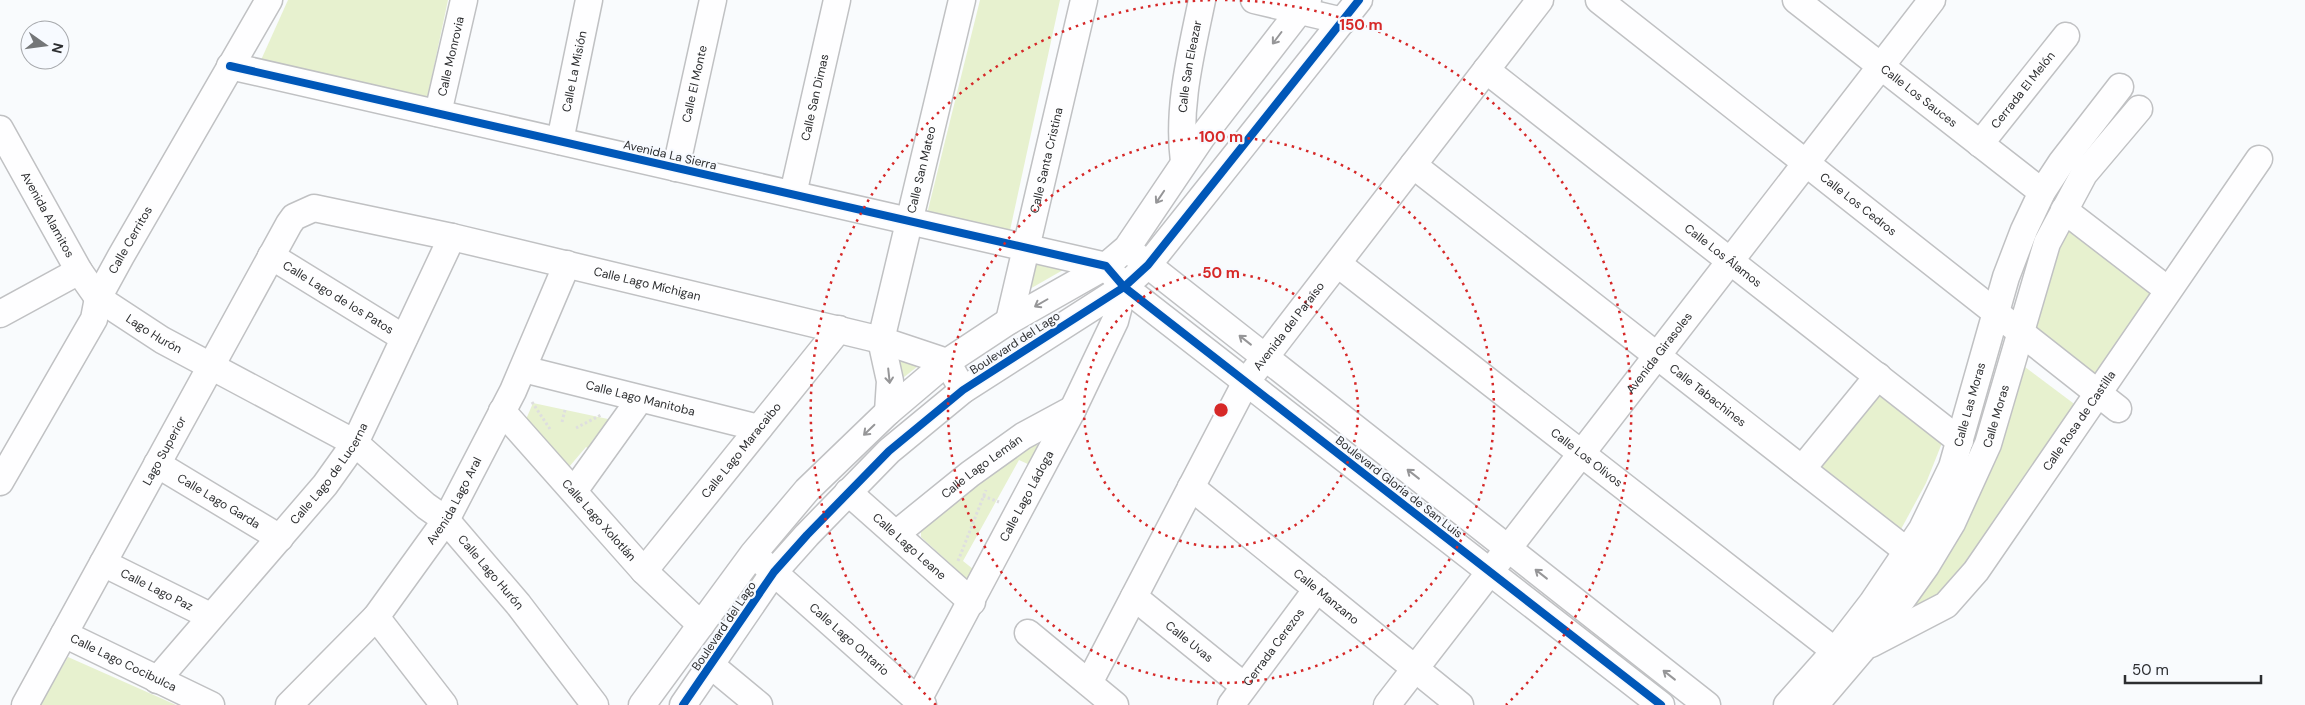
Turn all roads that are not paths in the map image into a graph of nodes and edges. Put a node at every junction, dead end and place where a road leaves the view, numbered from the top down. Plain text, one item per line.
1 (269, 0) edge
2 (464, 0) edge
3 (589, 0) edge
4 (713, 0) edge
5 (838, 0) edge
6 (962, 0) edge
7 (1084, 0) edge
8 (1202, 0) edge
9 (1254, 0) edge
10 (1359, 0) edge
11 (1540, 0) edge
12 (1599, 0) edge
13 (1796, 0) edge
14 (1932, 0) edge
15 (1303, 5) edge
16 (1343, 21) junction
17 (2066, 36) dead end
18 (230, 66) junction
19 (1881, 66) junction
20 (1486, 70) junction
21 (2120, 87) dead end
22 (2139, 109) dead end
23 (438, 114) junction
24 (0, 129) edge
25 (560, 141) junction
26 (1980, 144) junction
27 (2259, 159) dead end
28 (1184, 162) junction
29 (1806, 163) junction
30 (1413, 165) junction
31 (676, 168) junction
32 (2042, 192) junction
33 (793, 194) junction
34 (314, 208) joint
35 (2064, 210) junction
36 (909, 221) junction
37 (452, 238) junction
38 (1026, 248) junction
39 (1126, 248) junction
40 (271, 256) junction
41 (1730, 261) junction
42 (567, 264) junction
43 (1338, 264) junction
44 (1148, 265) junction
45 (1106, 266) junction
46 (79, 271) junction
47 (1124, 287) junction
48 (2168, 290) junction
49 (98, 298) junction
50 (0, 314) edge
51 (1009, 321) junction
52 (2008, 322) junction
53 (839, 329) junction
54 (404, 338) junction
55 (881, 340) junction
56 (1657, 356) junction
57 (1266, 357) junction
58 (947, 362) junction
59 (212, 367) junction
60 (520, 375) junction
61 (1878, 376) junction
62 (1246, 382) junction
63 (963, 390) junction
64 (2097, 392) junction
65 (640, 399) junction
66 (1074, 409) junction
67 (2118, 409) dead end
68 (502, 411) junction
69 (888, 412) junction
70 (759, 428) junction
71 (1960, 441) junction
72 (355, 443) junction
73 (1582, 453) junction
74 (157, 464) junction
75 (1802, 469) junction
76 (0, 482) edge
77 (1192, 487) junction
78 (574, 491) junction
79 (848, 492) junction
80 (446, 520) junction
81 (896, 534) junction
82 (280, 538) junction
83 (1508, 548) junction
84 (753, 554) junction
85 (1917, 559) junction
86 (103, 563) junction
87 (644, 571) junction
88 (774, 572) junction
89 (1490, 572) junction
90 (1317, 589) junction
91 (1134, 597) junction
92 (972, 602) junction
93 (210, 616) junction
94 (376, 617) junction
95 (701, 626) junction
96 (1028, 633) dead end
97 (64, 634) junction
98 (1866, 647) junction
99 (1835, 651) junction
100 (712, 666) junction
101 (1415, 668) junction
102 (157, 680) junction
103 (1089, 683) junction
104 (1238, 696) edge
105 (921, 703) edge
106 (25, 705) edge
107 (211, 705) edge
108 (289, 705) edge
109 (444, 705) edge
110 (595, 705) edge
111 (642, 705) edge
112 (683, 705) edge
113 (759, 705) edge
114 (1115, 705) edge
115 (1387, 705) edge
116 (1460, 705) edge
117 (1661, 705) edge
118 (1707, 705) edge
119 (1787, 705) edge
120 (1814, 705) edge

1 - 18 street, Calle Cerritos
2 - 23 street, Calle Monrovia
3 - 25 street, Calle La Misión
4 - 31 street, Calle El Monte
5 - 33 street, Calle San Dimas
6 - 36 street, Calle San Mateo
7 - 38 street, Calle Santa Cristina
8 - 28 street, Calle San Eleazar
9 - 15 street
10 - 16 street, Boulevard del Lago
11 - 20 street, Avenida del Paraíso
12 - 29 street, Calle Los Cedros
13 - 19 street, Calle Los Sauces
14 - 19 street, Avenida Girasoles
15 - 16 street
15 -> 28 street, Boulevard del Lago
16 - 44 street, Boulevard del Lago
17 - 26 street, Cerrada El Melón
18 - 23 street, Avenida La Sierra
18 - 49 street, Calle Cerritos
19 - 26 street, Calle Los Sauces
19 - 29 street, Avenida Girasoles
20 - 30 street, Avenida del Paraíso
20 - 41 street, Calle Los Álamos
21 - 32 street, Calle Las Moras
22 - 35 street, Calle Moras
23 - 25 street, Avenida La Sierra
24 - 46 street, Avenida Alamitos
25 - 31 street, Avenida La Sierra
26 - 32 street, Calle Los Sauces
27 - 48 street, Calle Rosa de Castilla
28 -> 39 street, Boulevard del Lago
29 - 41 street, Avenida Girasoles
29 - 52 street, Calle Los Cedros
30 - 43 street, Avenida del Paraíso
30 - 56 street, Calle Tabachines
31 - 33 street, Avenida La Sierra
32 - 52 street, Calle Las Moras
33 - 36 street, Avenida La Sierra
34 - 37 street, Calle Lago Míchigan
34 - 40 street, Lago Superior
35 - 48 street
35 - 52 street, Calle Moras
36 - 38 street, Avenida La Sierra
36 - 55 street, Calle San Mateo
37 - 42 street, Calle Lago Míchigan
37 - 54 street, Calle Lago de Lucerna
38 - 45 street, Avenida La Sierra
38 - 51 street, Calle Santa Cristina
39 - 44 street, Boulevard Gloria de San Luis
39 - 45 street, Boulevard del Lago
40 - 54 street, Calle Lago de los Patos
40 - 59 street, Lago Superior
41 - 56 street, Avenida Girasoles
41 - 61 street, Calle Los Álamos
42 - 53 street, Calle Lago Míchigan
42 - 60 street, Avenida Lago Aral
43 - 57 street, Avenida del Paraíso
43 - 73 street, Calle Los Olivos
44 - 47 street, Boulevard del Lago
57 -> 44 street, Boulevard Gloria de San Luis
45 - 47 street, Boulevard Gloria de San Luis
45 -> 51 street, Boulevard del Lago
46 - 49 street, Avenida Alamitos
46 - 50 street
47 - 62 street, Boulevard Gloria de San Luis
47 - 63 street, Boulevard del Lago
47 - 66 street, Calle Lago Ládoga
48 - 64 street, Calle Rosa de Castilla
49 - 59 street, Lago Hurón
49 - 76 street, Calle Cerritos
51 - 58 street, Boulevard del Lago
52 - 64 street, Calle Los Cedros
52 - 71 street, Calle Las Moras
52 - 85 street, Calle Moras
53 - 55 street, Calle Lago Míchigan
53 - 70 street, Calle Lago Maracaibo
54 - 72 street, Calle Lago de Lucerna
55 - 58 street, Calle Lago Míchigan
55 -> 69 street
56 - 73 street, Avenida Girasoles
56 - 75 street, Calle Tabachines
57 - 62 street, Avenida del Paraíso
83 -> 57 street, Boulevard Gloria de San Luis
58 - 63 street
58 - 69 street, Boulevard del Lago
59 - 72 street, Calle Lago Hurón
59 - 74 street, Lago Superior
60 - 65 street, Calle Lago Manitoba
60 - 68 street, Avenida Lago Aral
61 - 71 street, Calle Los Álamos
61 - 75 street
62 - 77 street, Avenida del Paraíso
62 - 89 street, Boulevard Gloria de San Luis
63 - 79 street, Boulevard del Lago
64 - 67 street, Calle Los Cedros
64 - 98 street, Calle Rosa de Castilla
65 - 70 street, Calle Lago Manitoba
65 - 78 street
66 - 81 street, Calle Lago Lemán
66 - 92 street, Calle Lago Ládoga
68 - 78 street, Calle Lago Xolotlán
68 - 80 street, Avenida Lago Aral
69 -> 84 street, Boulevard del Lago
70 - 87 street, Calle Lago Maracaibo
71 - 85 street, Calle Las Moras
72 - 80 street, Calle Lago Hurón
72 - 82 street, Calle Lago de Lucerna
73 - 83 street, Avenida Girasoles
73 - 99 street, Calle Los Olivos
74 - 82 street, Calle Lago Garda
74 - 86 street, Lago Superior
75 - 85 street, Calle Tabachines
77 - 90 street, Calle Manzano
77 - 91 street, Avenida del Paraíso
78 - 87 street, Calle Lago Xolotlán
79 - 81 street, Calle Lago Leane
79 - 88 street, Boulevard del Lago
80 - 94 street, Avenida Lago Aral
80 - 110 street, Calle Lago Hurón
81 - 92 street, Calle Lago Leane
82 - 93 street, Calle Lago de Lucerna
83 - 89 street, Avenida Girasoles
118 -> 83 street, Boulevard Gloria de San Luis
84 - 88 street, Calle Lago Ontario
84 - 95 street, Boulevard del Lago
85 - 98 street, Calle Moras
85 - 99 street, Calle Las Moras
86 - 93 street, Calle Lago Paz
86 - 97 street, Lago Superior
87 - 95 street, Calle Lago Xolotlán
88 - 100 street, Boulevard del Lago
88 - 105 street, Calle Lago Ontario
89 - 101 street, Avenida Girasoles
89 - 117 street, Boulevard Gloria de San Luis
90 - 101 street, Calle Manzano
90 - 104 street, Cerrada Cerezos
91 - 103 street, Avenida del Paraíso
91 - 104 street, Calle Uvas
92 - 105 street, Calle Lago Ládoga
93 - 102 street, Calle Lago de Lucerna
94 - 108 street, Avenida Lago Aral
94 - 109 street
95 - 111 street, Boulevard del Lago
96 - 103 street
97 - 102 street, Calle Lago Cocibulca
97 - 106 street, Lago Superior
98 - 120 street, Calle Moras
99 - 119 street, Calle Las Moras
100 - 112 street, Boulevard del Lago
100 - 113 street
101 - 115 street, Avenida Girasoles
101 - 116 street, Calle Manzano
102 - 107 street, Calle Lago Cocibulca
103 - 114 street

